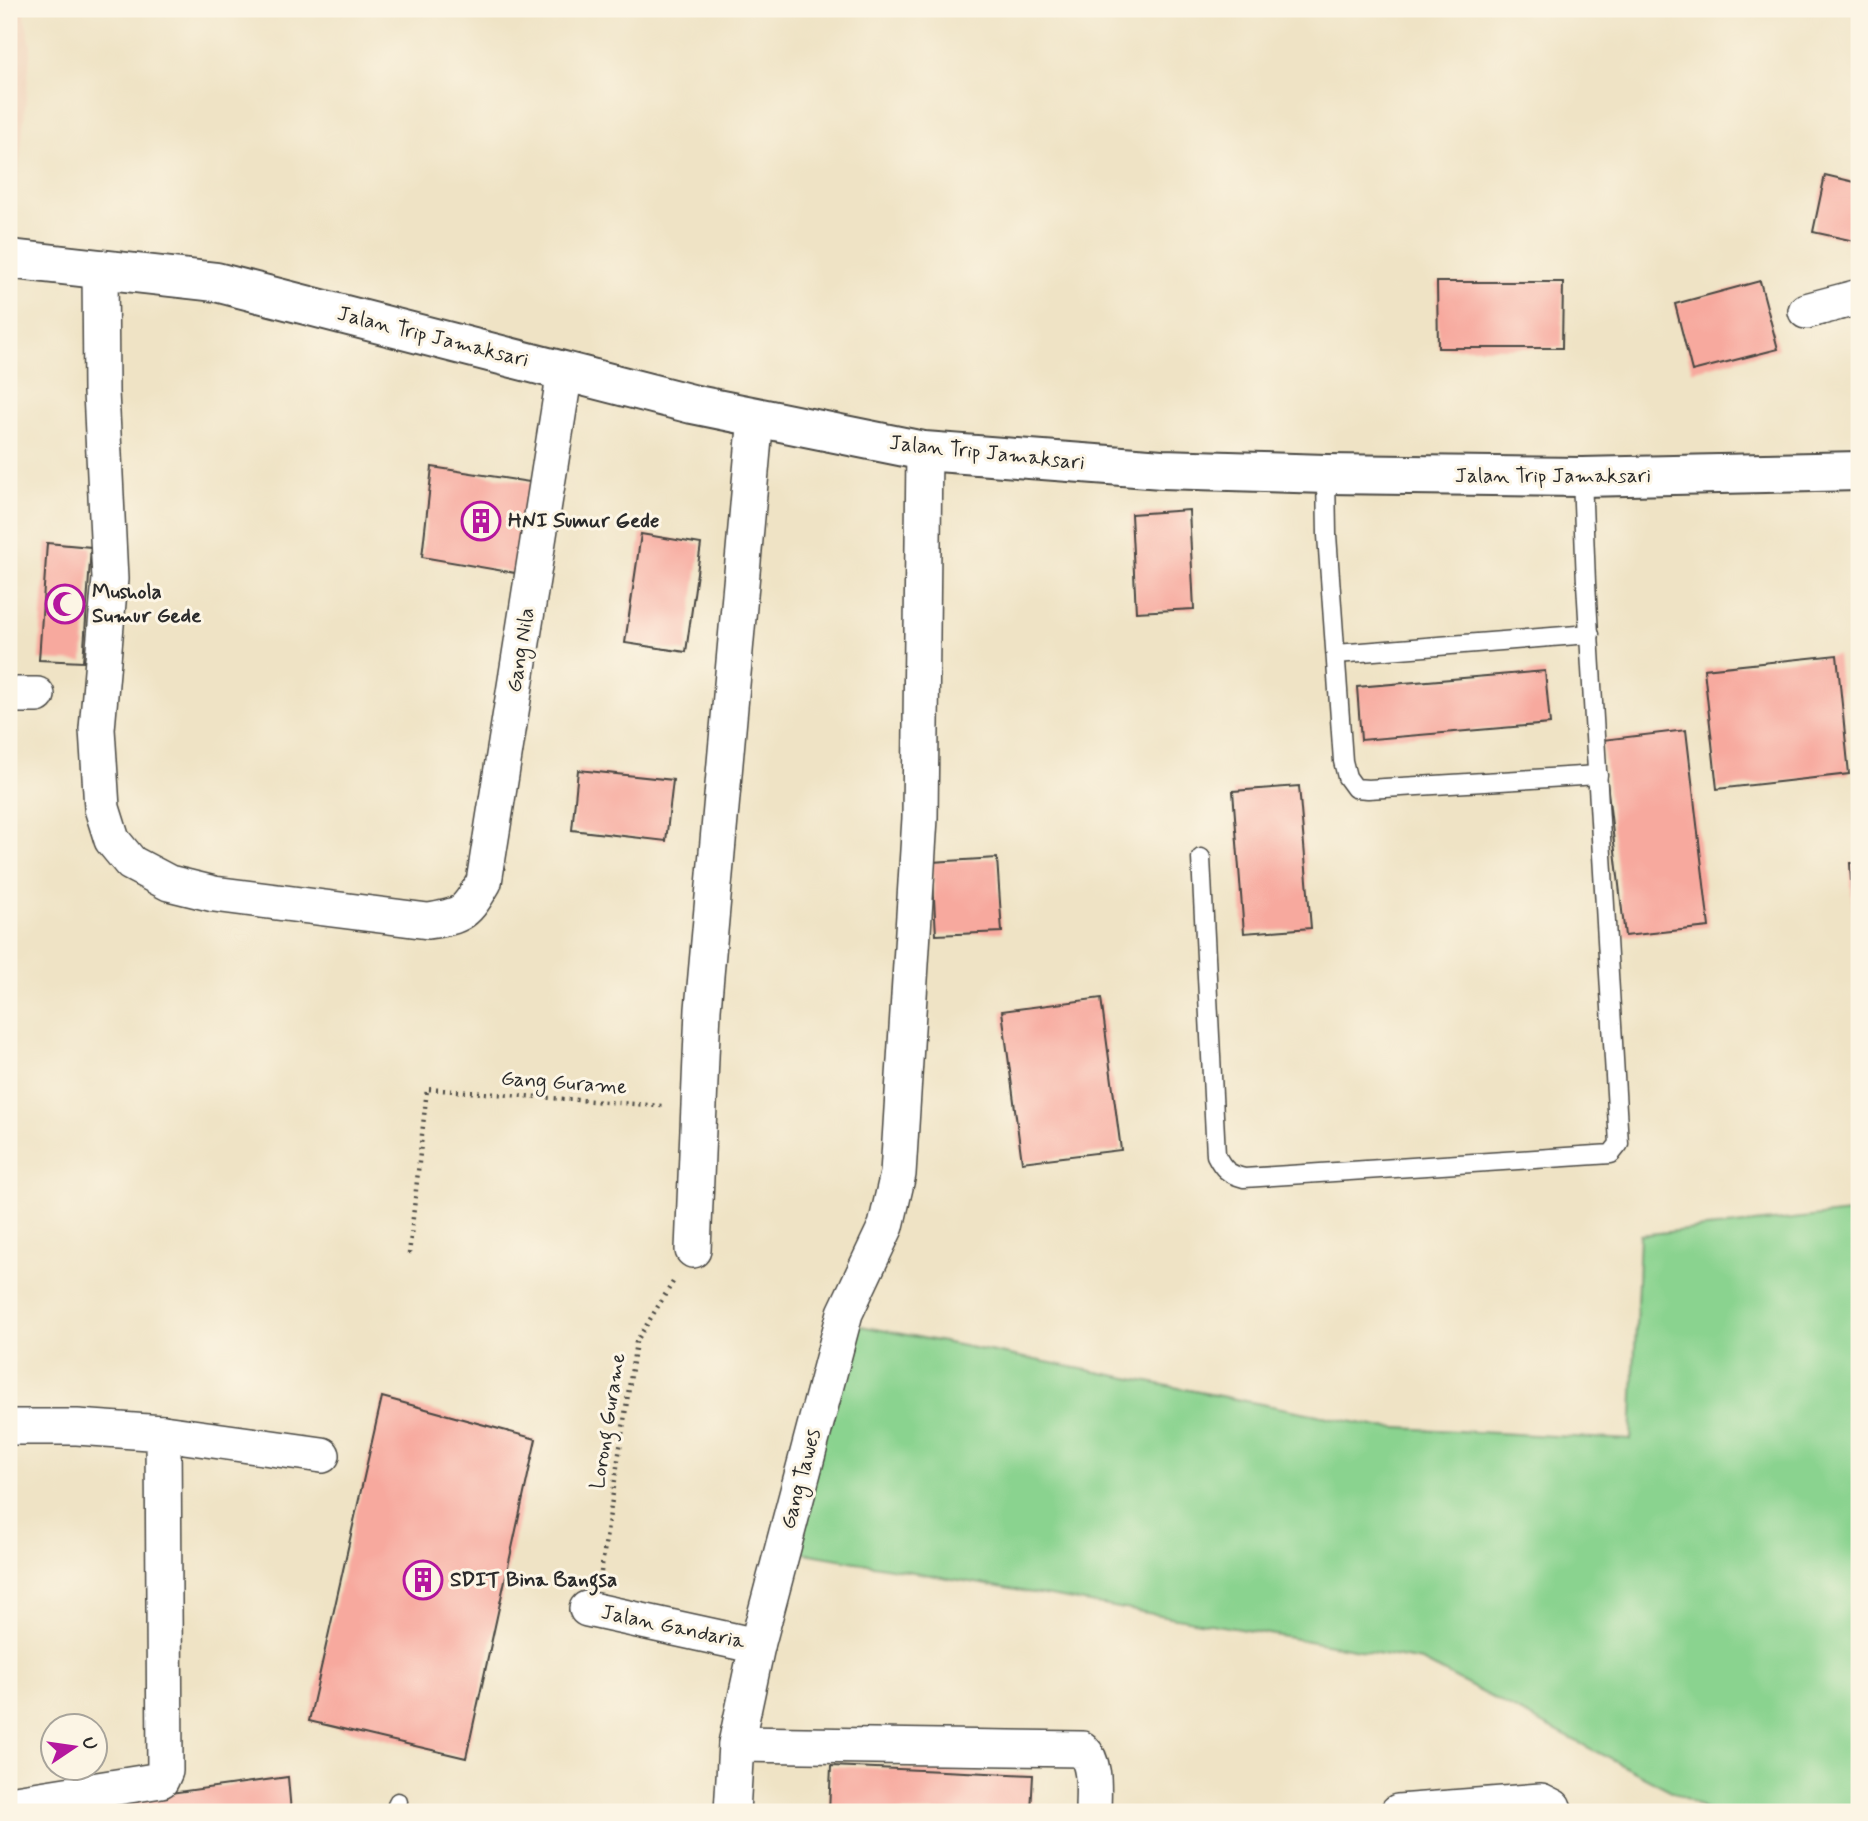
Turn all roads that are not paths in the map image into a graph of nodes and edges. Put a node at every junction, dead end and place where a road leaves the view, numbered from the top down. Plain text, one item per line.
1 (9, 259) edge
2 (100, 268) junction
3 (1859, 298) edge
4 (1806, 312) dead end
5 (565, 371) junction
6 (755, 416) junction
7 (924, 452) junction
8 (1859, 471) edge
9 (1326, 474) junction
10 (1582, 477) junction
11 (1590, 634) junction
12 (1336, 654) junction
13 (1598, 775) junction
14 (1201, 858) dead end
15 (693, 1250) road end
16 (9, 1427) edge
17 (163, 1433) junction
18 (322, 1455) dead end
19 (591, 1610) road end
20 (757, 1646) junction
21 (736, 1744) junction
22 (9, 1804) edge
23 (732, 1812) edge
24 (1093, 1812) edge
25 (1398, 1812) edge
26 (1555, 1812) edge

1 - 2 main road, Jalan Trip Jamaksari
2 - 5 main road, Jalan Trip Jamaksari
2 - 5 street, Gang Nila
3 - 4 street
5 - 6 main road, Jalan Trip Jamaksari
6 - 7 main road, Jalan Trip Jamaksari
6 - 15 street
7 - 9 main road, Jalan Trip Jamaksari
7 - 20 street, Gang Tawes
8 - 10 main road, Jalan Trip Jamaksari
9 - 10 main road, Jalan Trip Jamaksari
9 - 12 lane
10 - 11 lane
11 - 12 lane
11 - 13 lane
12 - 13 lane
13 - 14 lane
16 - 17 street
17 - 18 street
17 - 22 street
19 - 20 street, Jalan Gandaria
20 - 21 street, Jalan Gandaria
21 - 23 street, Jalan Gandaria
21 - 24 street
25 - 26 street

